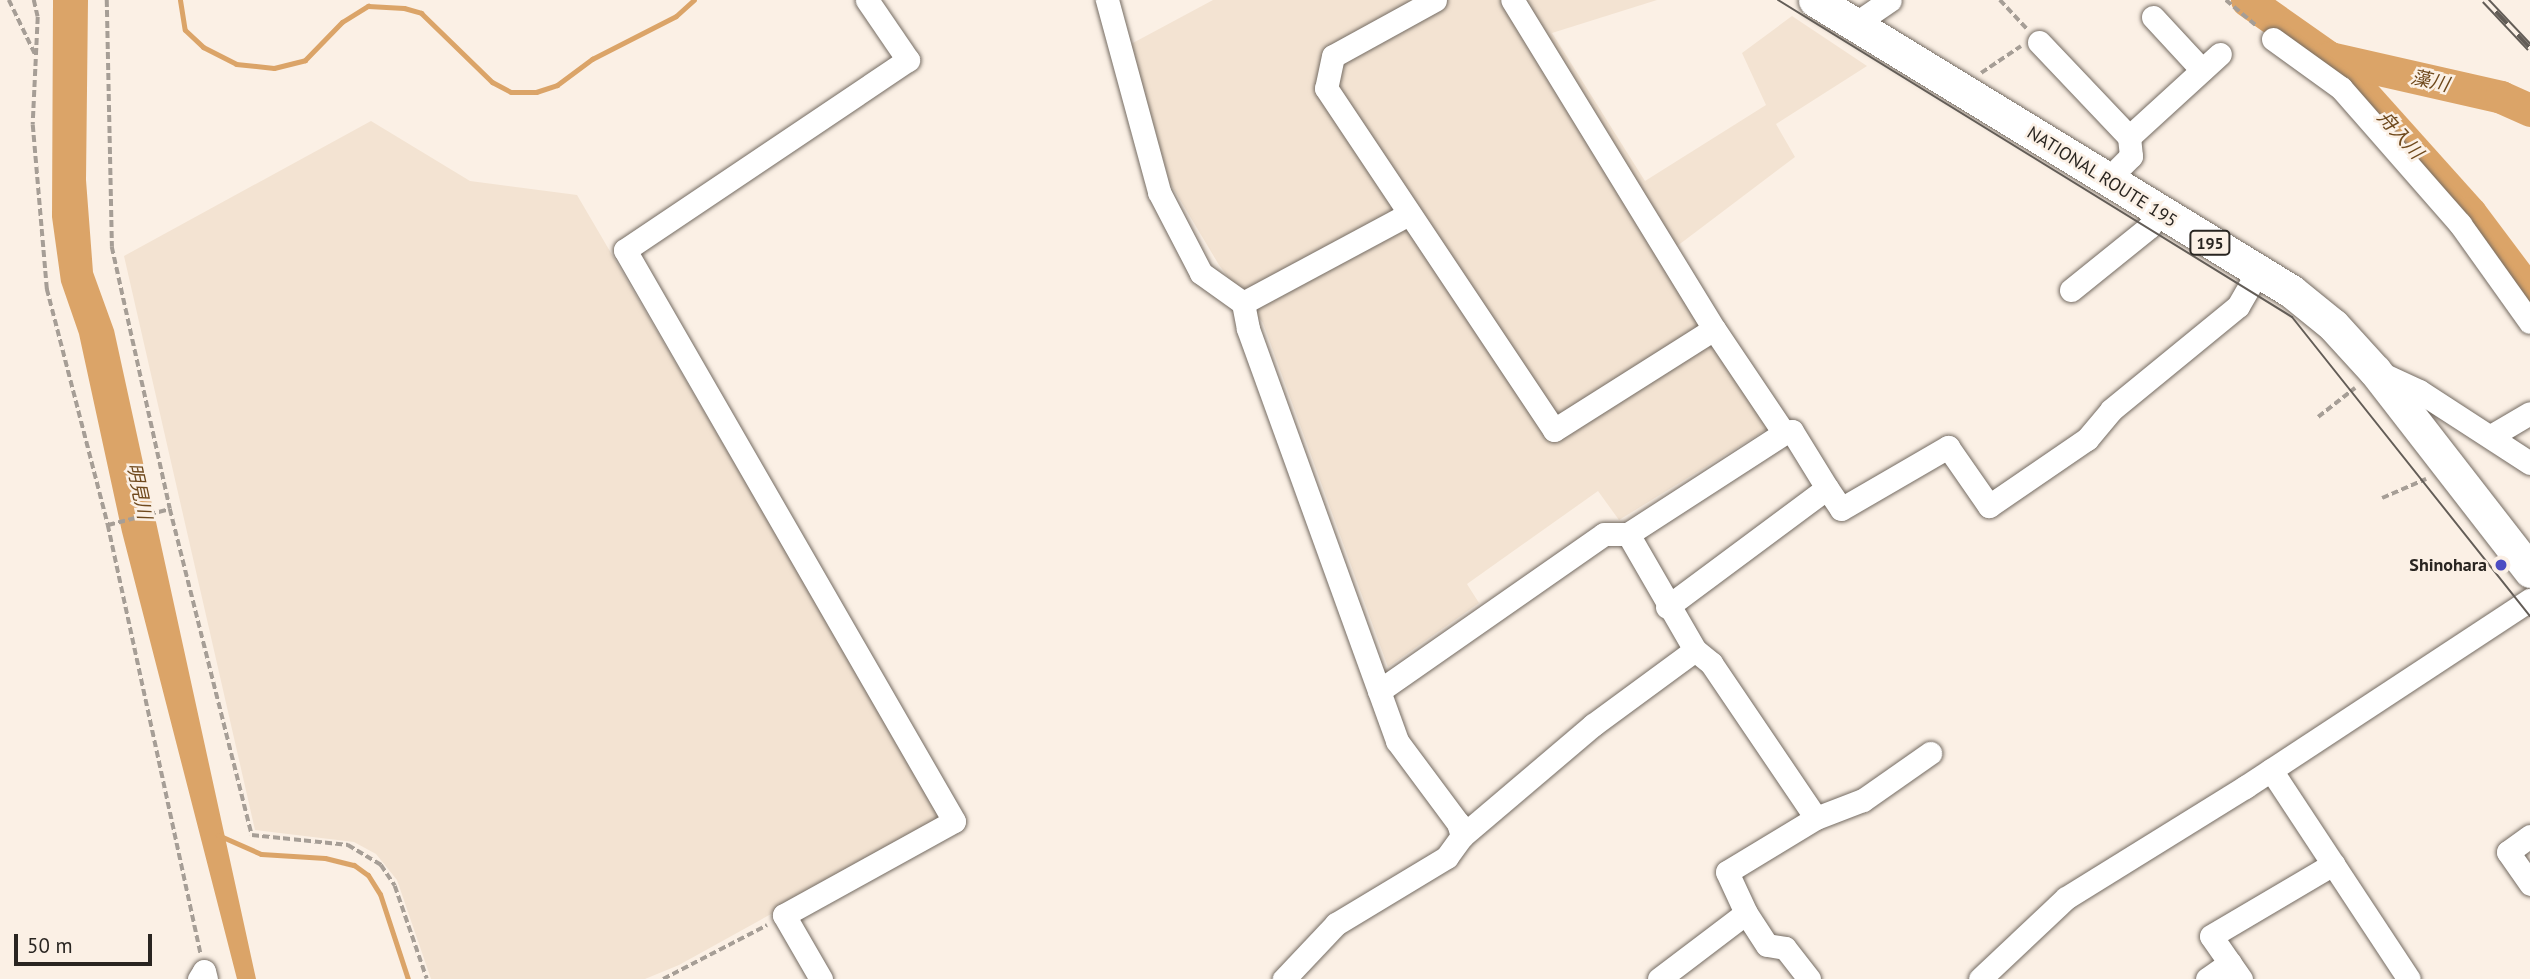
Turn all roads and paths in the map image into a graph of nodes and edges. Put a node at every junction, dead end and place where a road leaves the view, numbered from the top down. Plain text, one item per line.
1 (9, 0) edge
2 (34, 0) edge
3 (107, 0) edge
4 (867, 0) edge
5 (1107, 0) edge
6 (1434, 0) edge
7 (1512, 0) edge
8 (1815, 0) edge
9 (1890, 0) edge
10 (2000, 0) edge
11 (2226, 0) edge
12 (2153, 17) dead end
13 (1855, 24) junction
14 (2036, 39) junction
15 (2273, 39) joint
16 (2220, 54) dead end
17 (36, 55) junction
18 (2203, 70) junction
19 (1958, 88) junction
20 (2129, 137) junction
21 (2107, 180) junction
22 (2160, 212) junction
23 (1409, 214) junction
24 (2258, 272) junction
25 (2071, 290) dead end
26 (1243, 303) junction
27 (2530, 322) edge
28 (1714, 329) junction
29 (2375, 371) junction
30 (2530, 413) edge
31 (2318, 417) dead end
32 (1784, 433) junction
33 (2491, 436) junction
34 (2530, 463) edge
35 (2449, 465) junction
36 (1827, 488) junction
37 (2382, 498) dead end
38 (170, 509) junction
39 (108, 525) junction
40 (1628, 534) junction
41 (2530, 571) edge
42 (2530, 600) edge
43 (1667, 607) junction
44 (1695, 650) junction
45 (1379, 691) junction
46 (1930, 752) dead end
47 (2271, 770) junction
48 (1815, 818) junction
49 (1462, 836) junction
50 (2530, 836) edge
51 (2333, 864) junction
52 (2530, 884) edge
53 (1746, 913) junction
54 (784, 915) junction
55 (2235, 971) edge
56 (203, 976) edge
57 (427, 979) edge
58 (663, 979) edge
59 (821, 979) edge
60 (1284, 979) edge
61 (1659, 979) edge
62 (1809, 979) edge
63 (1981, 979) edge
64 (2207, 979) edge
65 (2409, 979) edge

1 - 17 path
2 - 17 path
3 - 38 path
4 - 54 street
5 - 26 street
6 - 23 street
7 - 28 street
8 - 13 highway, NATIONAL ROUTE 195 / 195
9 - 13 street
10 - 14 path
11 - 15 path
12 - 18 street
13 - 19 highway, NATIONAL ROUTE 195 / 195
14 - 19 path
14 - 20 street
15 - 27 street
16 - 18 street
17 - 39 path
18 - 20 street
19 - 21 highway, NATIONAL ROUTE 195 / 195
20 - 21 street
21 - 22 highway, NATIONAL ROUTE 195 / 195
22 - 24 highway, NATIONAL ROUTE 195 / 195
22 - 25 street
23 - 26 street
23 - 28 street
24 - 29 highway, NATIONAL ROUTE 195 / 195
24 - 36 street
26 - 45 street
28 - 32 street
29 - 31 path
29 - 33 street
29 - 35 highway, NATIONAL ROUTE 195 / 195
30 - 33 street
32 - 36 street
32 - 40 street
33 - 34 street
35 - 37 path
35 - 41 highway, NATIONAL ROUTE 195 / 195
36 - 43 street
38 - 39 path
38 - 57 path
39 - 56 path
40 - 43 street
40 - 45 street
42 - 47 street
43 - 44 street
44 - 48 street
44 - 49 street
45 - 49 street
46 - 48 street
47 - 51 street
47 - 63 street
48 - 53 street
49 - 60 street
50 - 52 street
51 - 55 street
51 - 65 street
53 - 61 street
53 - 62 street
54 - 58 path
54 - 59 street
55 - 64 street

